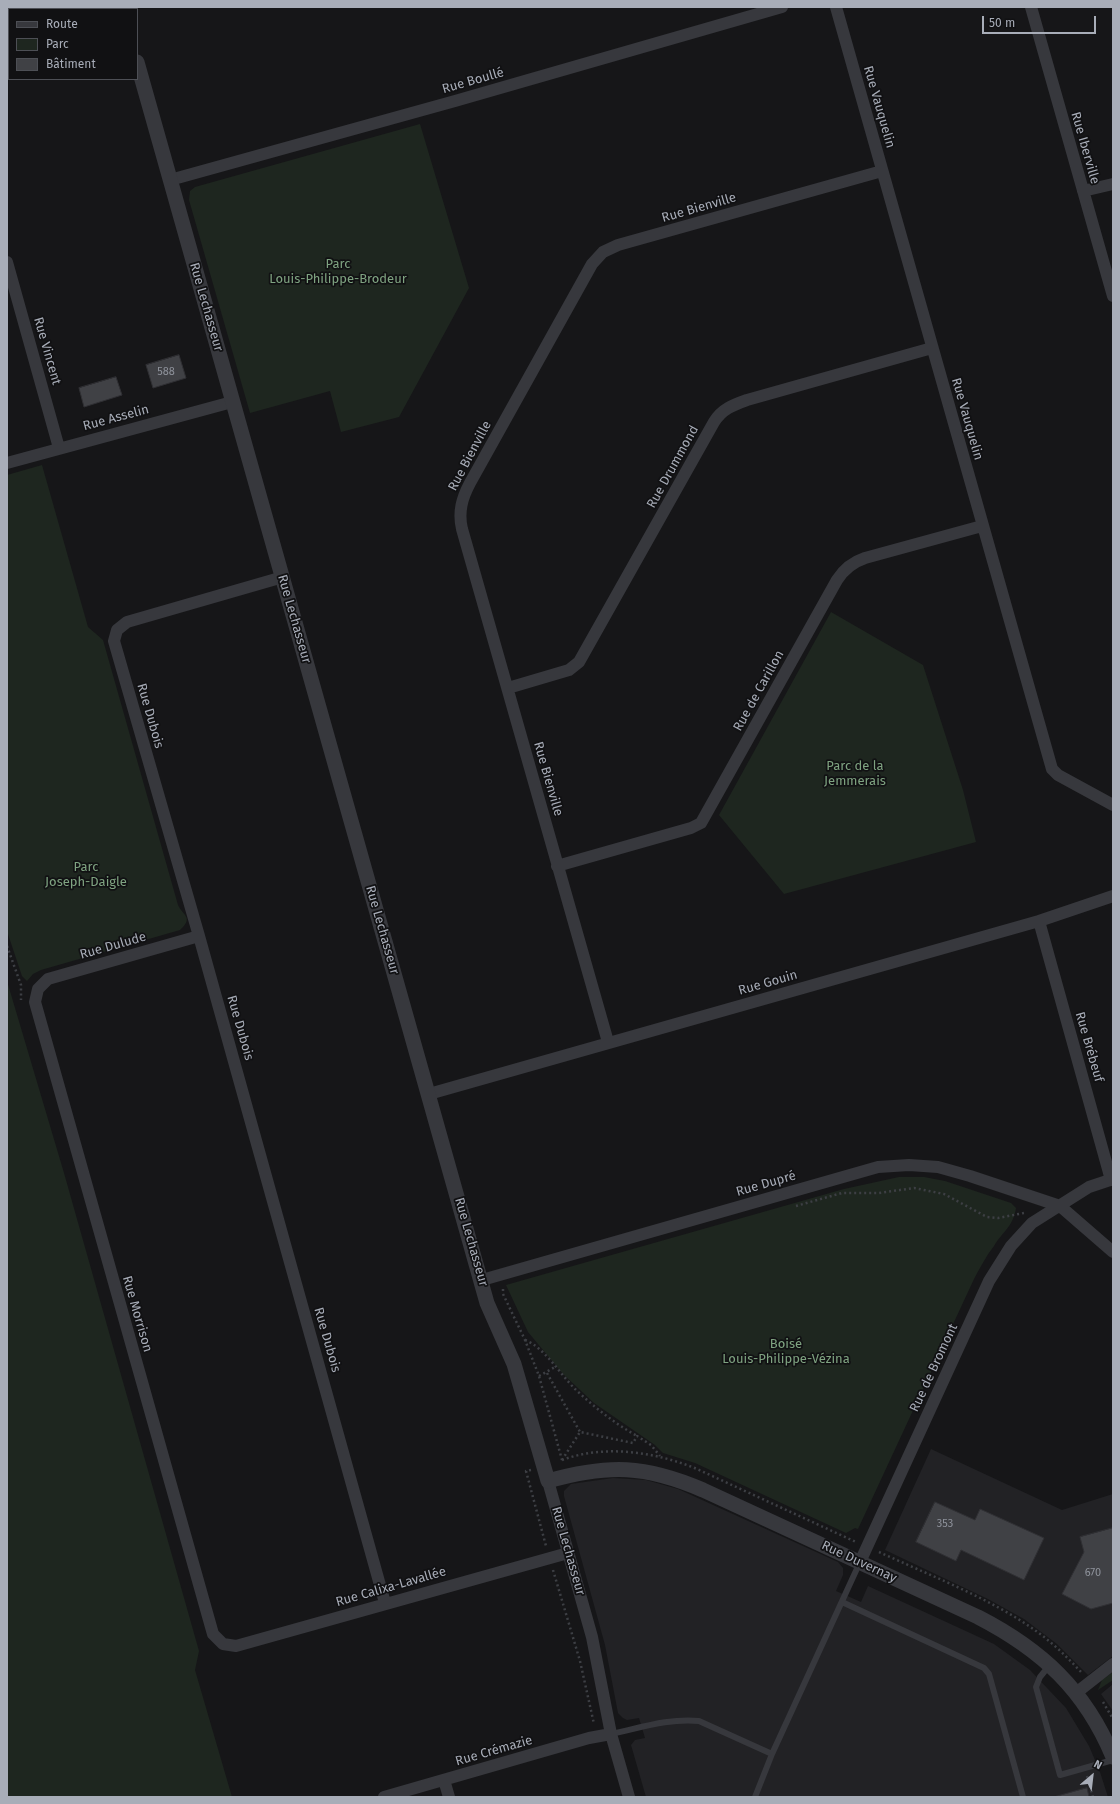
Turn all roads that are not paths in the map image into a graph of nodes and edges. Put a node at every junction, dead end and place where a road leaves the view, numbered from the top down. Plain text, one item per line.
1 (782, 7) edge
2 (836, 7) edge
3 (1031, 7) edge
4 (138, 66) edge
5 (882, 171) junction
6 (170, 180) junction
7 (1113, 184) edge
8 (1083, 191) junction
9 (7, 262) edge
10 (1113, 296) edge
11 (932, 348) junction
12 (232, 402) junction
13 (59, 448) junction
14 (7, 463) edge
15 (982, 526) junction
16 (283, 577) junction
17 (508, 688) junction
18 (1113, 805) edge
19 (558, 866) junction
20 (1113, 896) edge
21 (1039, 921) junction
22 (199, 936) junction
23 (38, 988) joint
24 (608, 1042) junction
25 (429, 1094) junction
26 (1112, 1180) edge
27 (1060, 1206) junction
28 (1113, 1252) edge
29 (482, 1280) junction
30 (548, 1481) junction
31 (568, 1553) junction
32 (860, 1562) junction
33 (842, 1602) junction
34 (385, 1603) junction
35 (223, 1644) joint
36 (1050, 1664) junction
37 (1113, 1664) edge
38 (1076, 1693) junction
39 (611, 1734) junction
40 (772, 1754) junction
41 (1113, 1758) edge
42 (444, 1780) junction
43 (384, 1797) edge
44 (449, 1797) edge
45 (629, 1797) edge
46 (754, 1797) edge
47 (1023, 1797) edge

1 - 6 street, Rue Boullé
2 - 5 street, Rue Vauquelin
3 - 8 street, Rue Iberville
4 - 6 street, Rue Lechasseur
5 - 11 street, Rue Vauquelin
5 - 17 street, Rue Bienville
6 - 12 street, Rue Lechasseur
7 - 8 street
8 - 10 street, Rue Iberville
9 - 13 street, Rue Vincent
11 - 15 street, Rue Vauquelin
11 - 17 street, Rue Drummond
12 - 13 street, Rue Asselin
12 - 16 street, Rue Lechasseur
13 - 14 street, Rue Asselin
15 - 18 street, Rue Vauquelin
15 - 19 street, Rue de Carillon
16 - 22 street, Rue Dubois
16 - 25 street, Rue Lechasseur
17 - 19 street, Rue Bienville
19 - 24 street, Rue Bienville
20 - 21 street, Rue Gouin
21 - 24 street, Rue Gouin
21 - 26 street, Rue Brébeuf
22 - 23 street, Rue Dulude
22 - 34 street, Rue Dubois
23 - 35 street, Rue Morrison
24 - 25 street, Rue Gouin
25 - 29 street, Rue Lechasseur
26 - 27 street
27 - 28 street
27 - 29 street, Rue Dupré
27 - 32 street, Rue de Bromont
29 - 30 street, Rue Lechasseur
30 - 31 street, Rue Lechasseur
30 - 32 street, Rue Duvernay
31 - 34 street, Rue Calixa-Lavallée
31 - 39 street, Rue Lechasseur
32 - 33 lane
32 - 36 street, Rue Duvernay
33 - 40 lane
33 - 47 lane
34 - 35 street, Rue Calixa-Lavallée
36 - 38 street, Rue Duvernay
36 - 41 lane
37 - 38 street
38 - 41 street, Rue Duvernay
39 - 40 lane
39 - 42 street, Rue Crémazie
39 - 45 street, Rue Lechasseur
40 - 46 lane
42 - 43 street, Rue Crémazie
42 - 44 street

